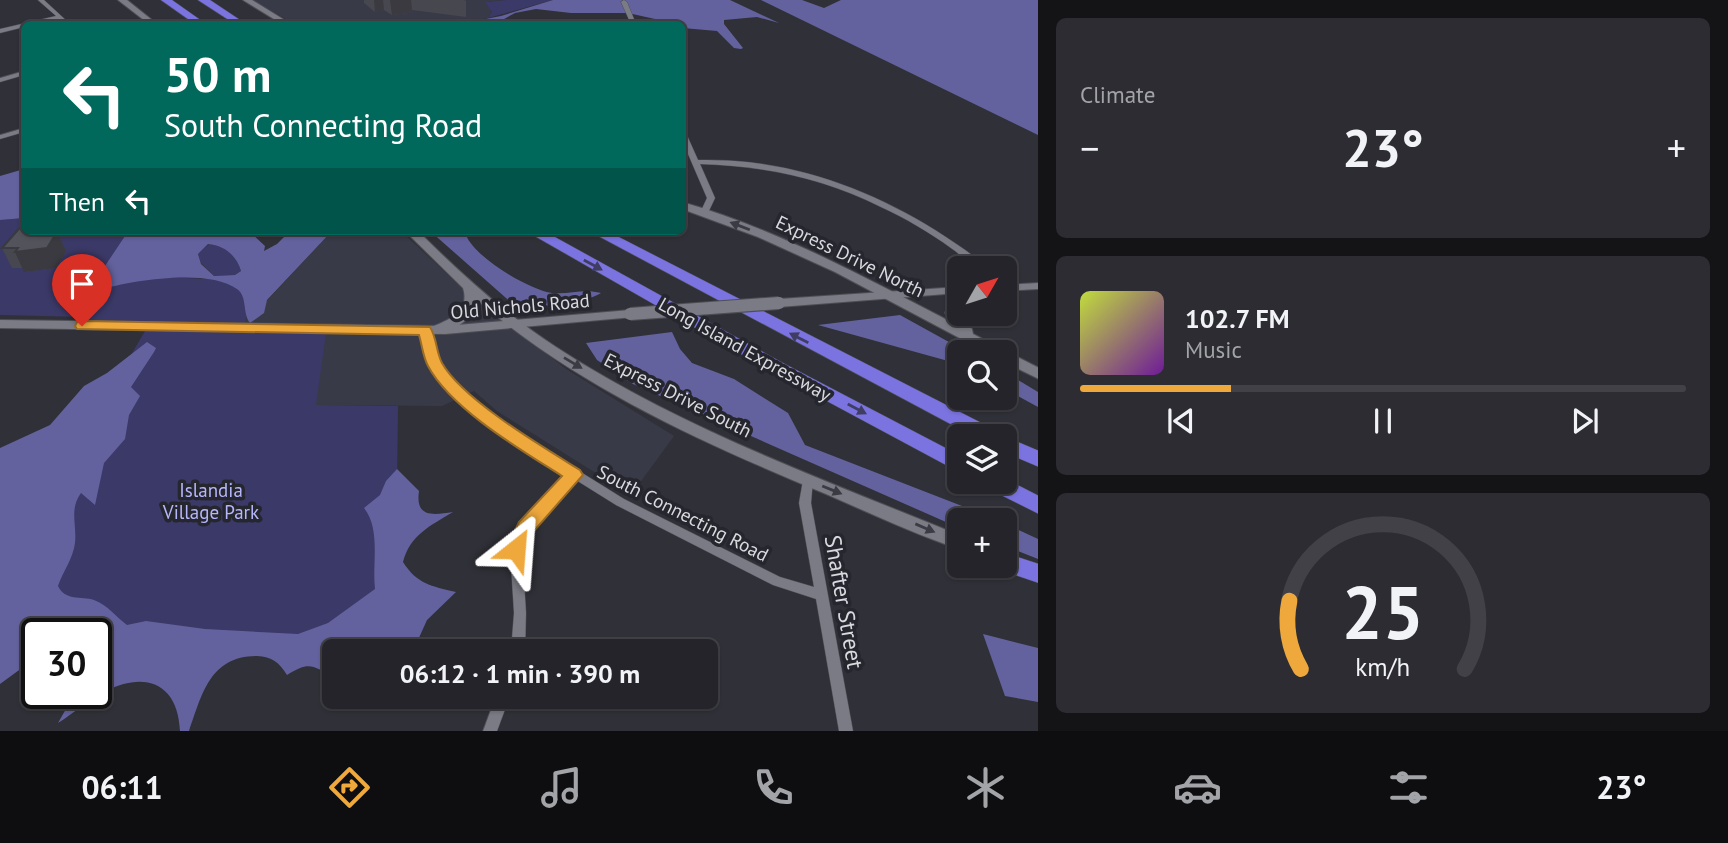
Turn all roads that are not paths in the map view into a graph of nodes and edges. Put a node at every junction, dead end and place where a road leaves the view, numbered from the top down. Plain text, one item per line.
1 (41, 0) edge
2 (122, 0) edge
3 (166, 0) edge
4 (203, 0) edge
5 (247, 0) edge
6 (624, 2) dead end
7 (59, 17) junction
8 (42, 21) edge
9 (64, 21) edge
10 (149, 21) edge
11 (197, 21) edge
12 (236, 21) edge
13 (282, 21) edge
14 (633, 21) edge
15 (21, 26) edge
16 (0, 31) edge
17 (21, 74) edge
18 (0, 79) edge
19 (21, 131) edge
20 (0, 137) edge
21 (686, 140) edge
22 (696, 163) junction
23 (686, 206) edge
24 (704, 213) junction
25 (415, 235) edge
26 (540, 235) edge
27 (604, 235) edge
28 (966, 256) edge
29 (1038, 286) edge
30 (469, 287) junction
31 (1017, 287) edge
32 (947, 291) edge
33 (891, 295) junction
34 (0, 324) edge
35 (517, 325) junction
36 (962, 326) edge
37 (431, 330) junction
38 (972, 338) junction
39 (976, 340) edge
40 (1017, 363) edge
41 (1038, 374) edge
42 (967, 424) edge
43 (1017, 450) edge
44 (947, 458) edge
45 (1038, 460) edge
46 (574, 475) junction
47 (808, 480) junction
48 (1016, 494) edge
49 (1038, 506) edge
50 (947, 537) edge
51 (1017, 566) edge
52 (1038, 576) edge
53 (821, 595) junction
54 (519, 639) edge
55 (498, 709) edge
56 (490, 731) edge
57 (846, 731) edge

1 - 7 street
2 - 10 main road
3 - 11 highway
4 - 12 highway
5 - 13 main road
6 - 14 street
7 - 8 street
7 - 9 street
15 - 16 street
17 - 18 street
19 - 20 street
21 - 22 street
22 - 24 street
22 - 28 street
23 - 24 main road, Express Drive North
33 -> 24 main road, Express Drive North
25 - 30 main road, Express Drive South
26 -> 44 highway, Long Island Expressway
42 -> 27 highway, Long Island Expressway
29 - 31 street
30 - 35 main road, Express Drive South
30 - 37 main road
32 - 33 street, Old Nichols Road
33 - 35 street, Old Nichols Road, bridge
33 - 38 main road, Express Drive North
34 - 37 street, Old Nichols Road
35 - 37 street, Old Nichols Road
35 -> 47 main road, Express Drive South
36 - 38 main road
37 - 46 street, South Connecting Road
38 - 39 main road, Express Drive North
40 - 41 main road
43 - 45 highway
46 - 53 street, South Connecting Road
46 - 54 street
47 -> 50 main road, Express Drive South
47 - 53 street, Shafter Street
48 - 49 highway
51 - 52 highway
53 - 57 street, Shafter Street
55 - 56 street

